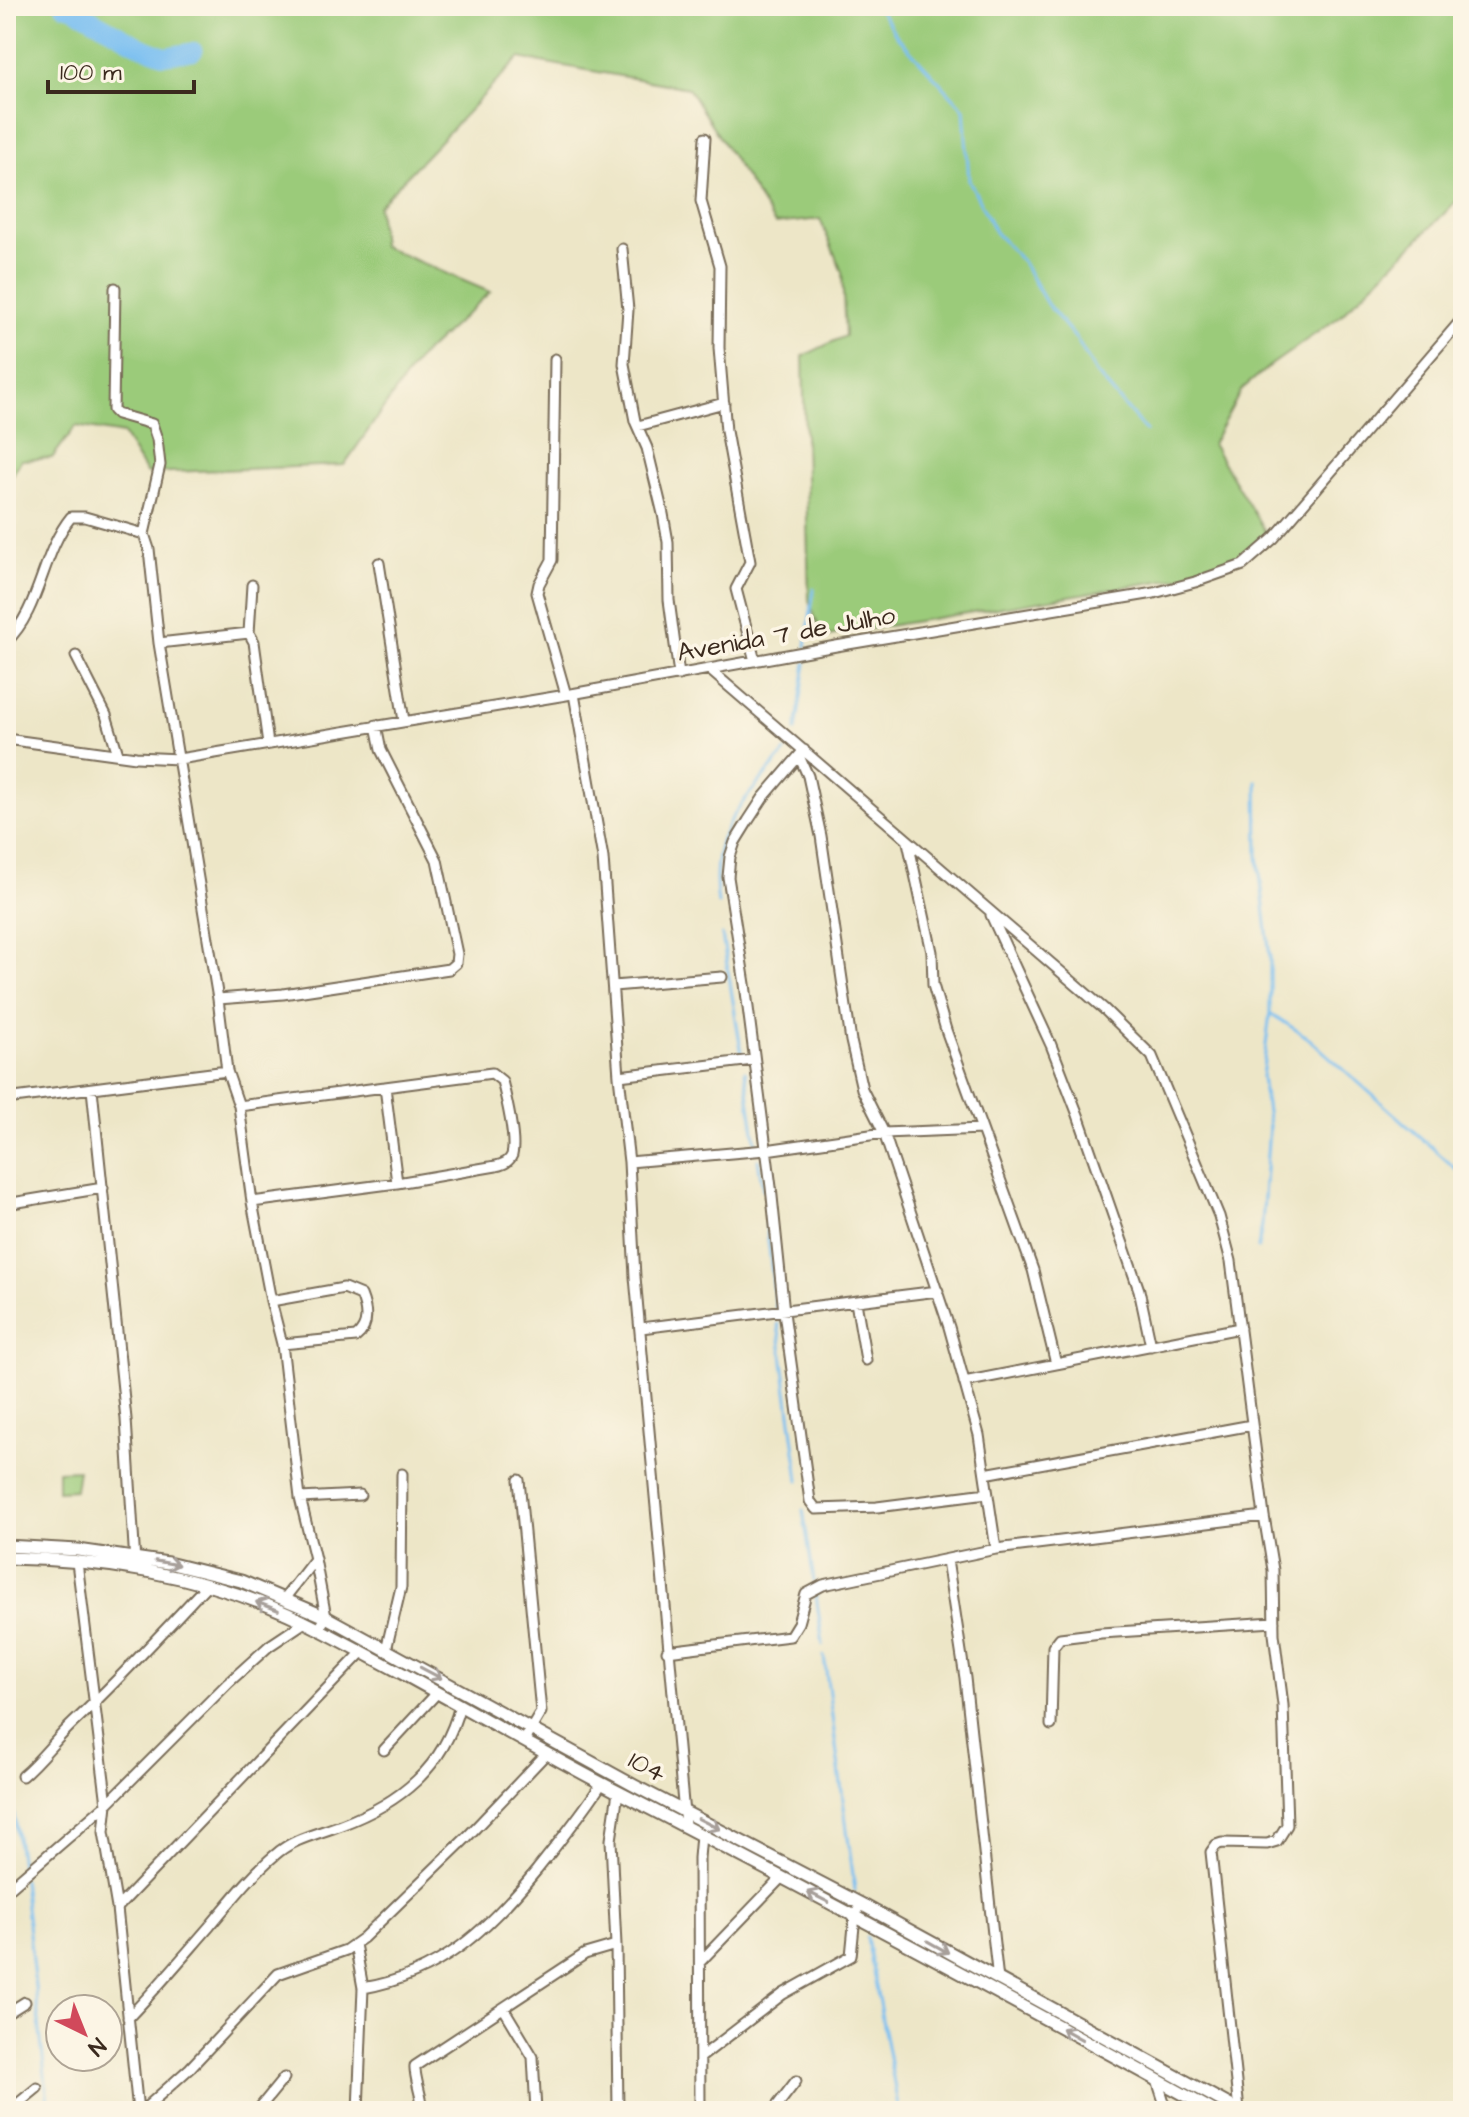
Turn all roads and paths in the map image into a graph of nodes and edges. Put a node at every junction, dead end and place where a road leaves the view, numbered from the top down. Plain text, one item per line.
1 (705, 138) dead end
2 (622, 249) dead end
3 (115, 288) dead end
4 (1463, 318) edge
5 (555, 359) dead end
6 (724, 403) junction
7 (638, 426) junction
8 (144, 534) junction
9 (379, 563) dead end
10 (252, 585) dead end
11 (249, 633) junction
12 (6, 642) edge
13 (159, 643) junction
14 (76, 656) dead end
15 (755, 661) junction
16 (710, 670) junction
17 (679, 675) junction
18 (570, 694) junction
19 (404, 721) junction
20 (376, 725) junction
21 (6, 739) edge
22 (268, 744) junction
23 (802, 753) junction
24 (118, 754) junction
25 (179, 759) junction
26 (908, 841) junction
27 (989, 912) junction
28 (722, 977) dead end
29 (613, 986) junction
30 (218, 999) junction
31 (753, 1060) junction
32 (227, 1071) junction
33 (619, 1076) junction
34 (385, 1087) junction
35 (92, 1089) junction
36 (6, 1099) edge
37 (239, 1106) junction
38 (982, 1129) junction
39 (884, 1133) junction
40 (766, 1150) junction
41 (629, 1162) junction
42 (397, 1183) junction
43 (103, 1188) junction
44 (252, 1202) junction
45 (6, 1204) edge
46 (938, 1291) junction
47 (271, 1301) junction
48 (856, 1302) junction
49 (784, 1312) junction
50 (641, 1328) junction
51 (1240, 1328) junction
52 (282, 1344) junction
53 (1151, 1346) junction
54 (866, 1360) dead end
55 (1056, 1364) junction
56 (964, 1382) junction
57 (1252, 1425) junction
58 (402, 1474) dead end
59 (985, 1474) junction
60 (519, 1480) dead end
61 (987, 1493) junction
62 (360, 1495) dead end
63 (300, 1498) junction
64 (1264, 1516) junction
65 (6, 1546) edge
66 (996, 1549) junction
67 (6, 1558) edge
68 (315, 1559) junction
69 (947, 1560) junction
70 (77, 1562) junction
71 (135, 1564) junction
72 (206, 1586) junction
73 (284, 1599) junction
74 (326, 1617) junction
75 (305, 1622) junction
76 (1274, 1622) junction
77 (319, 1629) junction
78 (386, 1650) junction
79 (667, 1651) junction
80 (362, 1652) junction
81 (437, 1693) junction
82 (95, 1704) junction
83 (460, 1705) junction
84 (1051, 1725) dead end
85 (533, 1728) junction
86 (525, 1739) junction
87 (384, 1750) dead end
88 (547, 1753) junction
89 (22, 1776) dead end
90 (602, 1783) junction
91 (618, 1792) junction
92 (107, 1804) junction
93 (681, 1810) junction
94 (685, 1825) junction
95 (701, 1835) junction
96 (781, 1878) junction
97 (6, 1891) edge
98 (861, 1904) junction
99 (117, 1908) junction
100 (855, 1916) junction
101 (355, 1944) junction
102 (616, 1945) junction
103 (700, 1962) junction
104 (998, 1980) junction
105 (363, 1988) junction
106 (25, 2002) dead end
107 (504, 2009) junction
108 (6, 2014) edge
109 (128, 2018) junction
110 (1119, 2045) junction
111 (701, 2057) junction
112 (1113, 2057) junction
113 (284, 2078) dead end
114 (1157, 2080) junction
115 (796, 2081) dead end
116 (37, 2088) dead end
117 (9, 2111) edge
118 (140, 2111) edge
119 (257, 2111) edge
120 (358, 2111) edge
121 (423, 2111) edge
122 (536, 2111) edge
123 (618, 2111) edge
124 (700, 2111) edge
125 (773, 2111) edge
126 (1167, 2111) edge
127 (1214, 2111) edge
128 (1239, 2111) edge

1 - 6 street
2 - 7 street
3 - 8 street
4 - 15 street, Avenida 7 de Julho
5 - 18 street
6 - 7 street
6 - 15 street
7 - 17 street
8 - 12 street
8 - 13 street
9 - 19 street
10 - 11 street
11 - 13 street
11 - 22 street
13 - 25 street
14 - 24 street
15 - 16 street, Avenida 7 de Julho
16 - 17 street, Avenida 7 de Julho
16 - 23 street
17 - 18 street, Avenida 7 de Julho
18 - 19 street, Avenida 7 de Julho
18 - 29 street
19 - 20 street, Avenida 7 de Julho
20 - 22 street, Avenida 7 de Julho
20 - 30 street
21 - 24 street, Avenida 7 de Julho
22 - 25 street, Avenida 7 de Julho
23 - 26 street
23 - 31 street
23 - 39 street
24 - 25 street, Avenida 7 de Julho
25 - 30 street
26 - 27 street
26 - 38 street
27 - 51 street
27 - 53 street
28 - 29 street
29 - 33 street
30 - 32 street
31 - 33 street
31 - 40 street
32 - 35 street
32 - 37 street
33 - 41 street
34 - 37 street
34 - 42 street
34 - 42 street
35 - 36 street
35 - 43 street
37 - 44 street
38 - 39 street
38 - 55 street
39 - 40 street
39 - 46 street
40 - 41 street
40 - 49 street
41 - 50 street
42 - 44 street
43 - 45 street
43 - 71 street
44 - 47 street
46 - 48 street
46 - 56 street
47 - 52 street
47 - 52 street
48 - 49 street
48 - 54 street
49 - 50 street
49 - 61 street
50 - 79 street
51 - 53 street
51 - 57 street
52 - 63 street
53 - 55 street
55 - 56 street
56 - 59 street
57 - 59 street
57 - 64 street
58 - 78 street
59 - 61 street
60 - 85 street
61 - 66 street
62 - 63 street
63 - 68 street
64 - 66 street
64 - 76 street
65 - 71 street, 104
66 - 69 street
67 - 70 street
68 - 73 street
68 - 74 street
69 - 79 street
69 - 104 street
70 - 71 street
70 - 82 street
71 - 72 street
71 -> 73 street, 104
75 -> 72 street
72 - 82 street
73 - 74 street, 104
74 - 77 street
74 - 78 street, 104
75 - 77 street
75 - 92 street
76 - 84 street
76 - 128 street
77 - 80 street
78 -> 85 street, 104
79 - 93 street
80 - 81 street
80 - 99 street
81 - 83 street
81 - 87 street
82 - 89 street
82 - 92 street
83 - 86 street
83 - 109 street
85 - 86 street
85 - 93 street, 104
86 - 88 street
88 - 90 street
88 - 101 street
90 - 91 street
90 - 105 street
91 - 94 street
91 - 102 street
92 - 97 street
92 - 99 street
93 - 94 street
93 -> 98 street, 104
94 - 95 street
95 - 96 street
95 - 103 street
100 -> 96 street
96 - 103 street
98 - 100 street
98 -> 104 street, 104
99 - 109 street
100 - 111 street
112 -> 100 street
101 - 105 street
101 - 118 street
102 - 107 street
102 - 123 street
103 - 111 street
104 - 110 street, 104
105 - 120 street
106 - 108 street
107 - 121 street
107 - 122 street
109 - 118 street
110 - 112 street
110 - 128 street, 104
111 - 124 street
112 - 114 street
113 - 119 street
114 - 126 street
114 - 127 street
115 - 125 street
116 - 117 street

